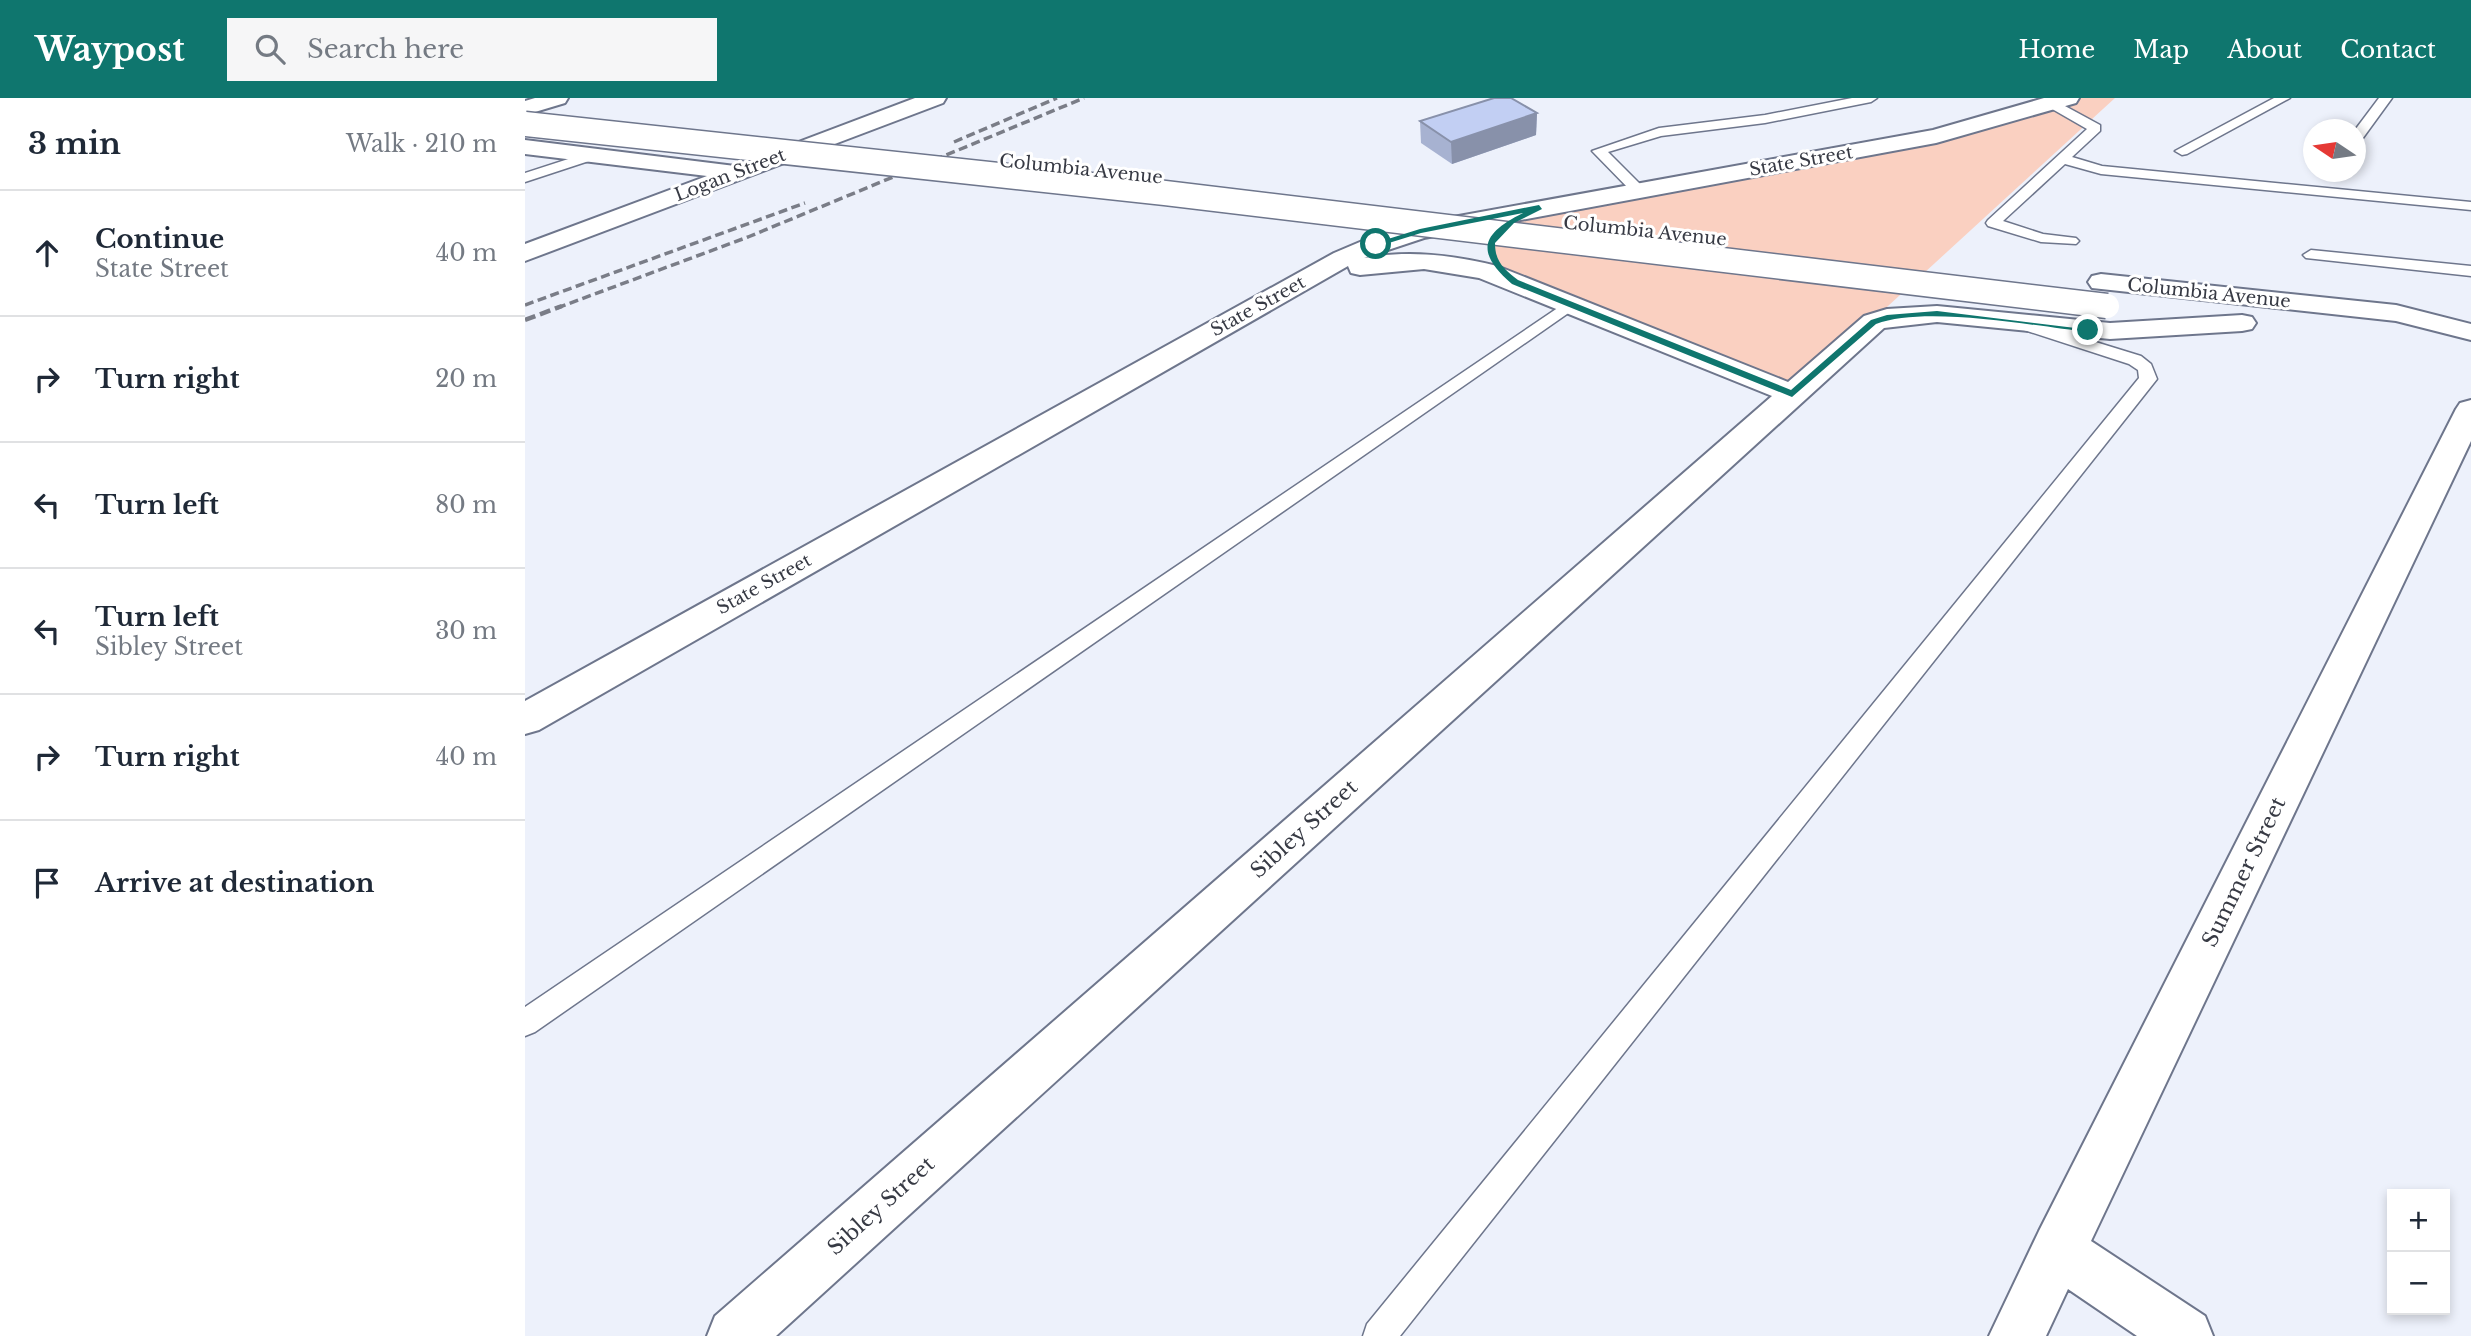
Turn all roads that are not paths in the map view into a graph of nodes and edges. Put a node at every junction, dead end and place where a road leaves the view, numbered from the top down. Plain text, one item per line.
1 (557, 98) edge
2 (935, 98) edge
3 (1871, 98) edge
4 (2284, 98) edge
5 (2386, 98) edge
6 (2060, 100) edge
7 (1844, 101) edge
8 (525, 108) edge
9 (525, 124) edge
10 (2366, 124) edge
11 (525, 147) edge
12 (2182, 151) dead end
13 (593, 155) junction
14 (2064, 159) junction
15 (737, 173) junction
16 (525, 178) edge
17 (1637, 190) junction
18 (2471, 206) edge
19 (1539, 207) junction
20 (2071, 241) dead end
21 (525, 253) edge
22 (2311, 255) dead end
23 (2471, 271) edge
24 (1306, 279) junction
25 (1515, 282) junction
26 (2104, 294) junction
27 (1571, 304) junction
28 (2011, 321) junction
29 (2471, 332) edge
30 (2399, 340) dead end
31 (2471, 343) edge
32 (1792, 394) junction
33 (2471, 409) edge
34 (525, 719) edge
35 (525, 1023) edge
36 (2059, 1250) junction
37 (735, 1336) edge
38 (1379, 1336) edge
39 (2017, 1336) edge
40 (2185, 1336) edge

1 - 8 street
2 - 15 street, Logan Street
3 - 7 lane
4 - 12 lane
5 - 10 lane
6 - 14 lane
6 - 17 street, State Street
7 - 17 lane
8 - 26 street, Columbia Avenue
9 - 26 street, Columbia Avenue, bridge
11 - 13 street
13 - 15 street
13 - 16 lane
14 - 18 lane
14 - 20 lane
15 - 21 street, Logan Street
17 - 19 street, State Street
19 - 24 street, State Street
19 - 25 street
22 - 23 lane
24 - 25 street
24 - 34 street, State Street
25 - 27 street
26 - 28 street, Columbia Avenue
26 - 29 street, Columbia Avenue
27 - 32 street
27 - 35 lane
28 - 32 street, Sibley Street
28 - 38 lane
30 - 31 street
32 - 37 street, Sibley Street
33 - 36 street, Summer Street
36 - 39 street, Summer Street
36 - 40 street

